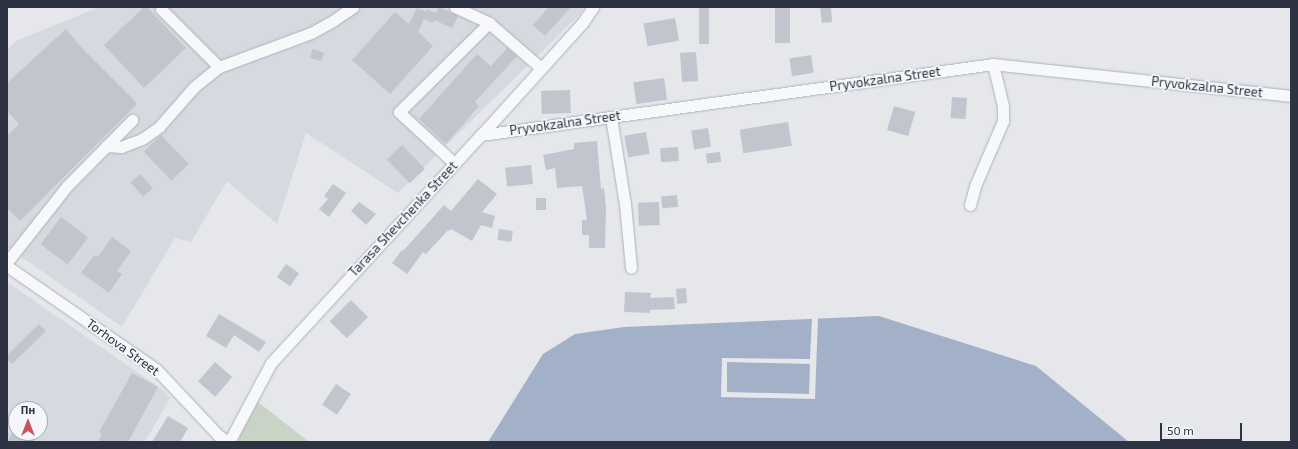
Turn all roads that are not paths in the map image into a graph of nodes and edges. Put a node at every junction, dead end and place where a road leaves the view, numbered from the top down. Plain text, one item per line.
1 (353, 7) edge
2 (455, 7) edge
3 (593, 7) edge
4 (161, 8) dead end
5 (489, 23) junction
6 (993, 64) junction
7 (219, 67) junction
8 (541, 68) junction
9 (1291, 96) edge
10 (612, 117) junction
11 (132, 120) dead end
12 (481, 135) junction
13 (106, 146) junction
14 (454, 163) junction
15 (970, 205) dead end
16 (7, 262) edge
17 (7, 266) edge
18 (631, 268) dead end
19 (228, 442) edge

1 - 7 street
2 - 5 street
3 - 8 street, Tarasa Shevchenka Street
4 - 7 street
5 - 8 street
5 - 14 street
6 - 9 street, Pryvokzalna Street
6 - 10 street, Pryvokzalna Street
6 - 15 street
7 - 13 street
8 - 12 street, Tarasa Shevchenka Street
10 - 12 street, Pryvokzalna Street
10 - 18 street
11 - 13 street
12 - 14 street, Tarasa Shevchenka Street
13 - 16 street
14 - 19 street, Tarasa Shevchenka Street
17 - 19 street, Torhova Street

